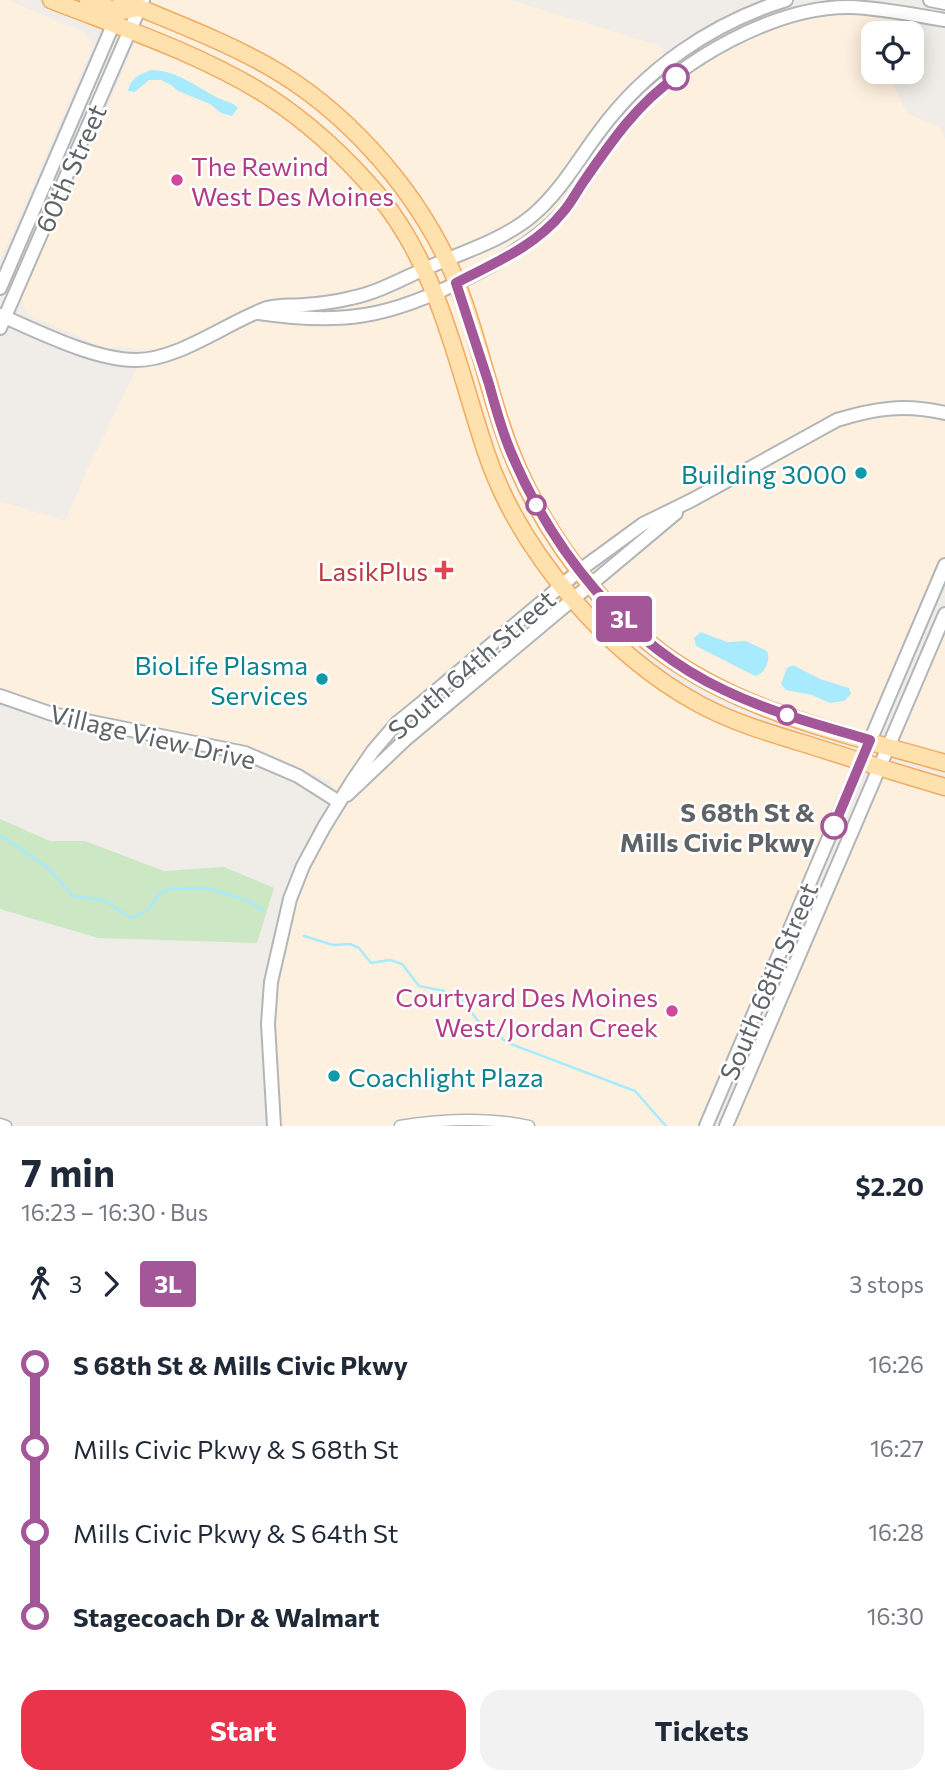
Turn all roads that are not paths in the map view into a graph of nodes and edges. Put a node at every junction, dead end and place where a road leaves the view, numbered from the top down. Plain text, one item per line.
1 (51, 0) edge
2 (88, 0) edge
3 (786, 0) edge
4 (930, 0) edge
5 (945, 3) edge
6 (142, 4) edge
7 (120, 7) edge
8 (945, 20) edge
9 (130, 32) junction
10 (446, 259) junction
11 (423, 270) junction
12 (456, 283) junction
13 (0, 288) edge
14 (433, 293) junction
15 (255, 313) junction
16 (2, 320) edge
17 (945, 413) edge
18 (692, 500) junction
19 (945, 565) edge
20 (580, 570) junction
21 (591, 583) junction
22 (562, 585) junction
23 (573, 598) junction
24 (945, 614) edge
25 (0, 696) edge
26 (870, 740) junction
27 (889, 746) junction
28 (861, 762) junction
29 (945, 763) edge
30 (880, 768) junction
31 (945, 787) edge
32 (339, 802) junction
33 (0, 1124) edge
34 (6, 1126) edge
35 (274, 1126) edge
36 (400, 1126) edge
37 (529, 1126) edge
38 (706, 1126) edge
39 (726, 1126) edge

1 - 7 main road
2 - 7 main road
3 - 10 street
4 - 5 street
6 - 7 main road
6 - 9 street, 60th Street
6 - 10 main road
7 - 9 main road
7 - 13 street, 60th Street
8 - 12 street
9 - 11 main road
9 - 16 street, 60th Street
10 - 11 street
10 - 12 main road
11 - 14 main road
11 - 15 street
12 - 14 street
12 - 20 main road
14 - 15 street
14 - 22 main road
15 - 16 street
17 - 18 street, South 64th Street
18 - 20 street, South 64th Street
18 - 21 street, South 64th Street
19 - 26 street, South 68th Street
20 - 21 main road
20 - 22 street, South 64th Street
21 - 23 street, South 64th Street
21 - 26 main road
22 - 23 main road
22 - 32 street, South 64th Street
23 - 28 main road
23 - 32 street, South 64th Street
24 - 27 street, South 68th Street
25 - 32 street, Village View Drive
26 - 27 main road
26 - 28 street, South 68th Street
27 - 29 main road
27 - 30 street, South 68th Street
28 - 30 main road
28 - 38 street, South 68th Street
30 - 31 main road
30 - 39 street, South 68th Street
32 - 35 street, South 64th Street
33 - 34 street
36 - 37 street

